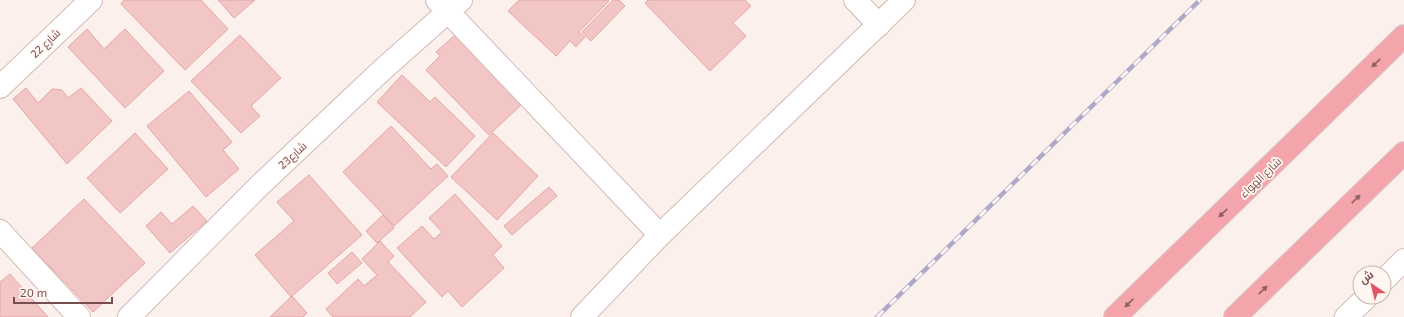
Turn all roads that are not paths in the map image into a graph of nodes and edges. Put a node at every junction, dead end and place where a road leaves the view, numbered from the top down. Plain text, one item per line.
1 (91, 0) edge
2 (855, 0) edge
3 (904, 0) edge
4 (449, 4) edge
5 (879, 25) junction
6 (1404, 36) edge
7 (0, 88) edge
8 (1404, 153) edge
9 (0, 231) edge
10 (660, 235) junction
11 (1404, 260) edge
12 (1392, 272) edge
13 (1359, 305) edge
14 (79, 317) edge
15 (129, 317) edge
16 (582, 317) edge
17 (1116, 317) edge
18 (1235, 317) edge
19 (1346, 317) edge

1 - 7 street, شارع 22
2 - 5 street
3 - 5 street
4 - 10 street
4 - 15 street, شارع23
5 - 10 street
6 -> 17 highway, شارع الهواء
18 -> 8 highway
9 - 14 street
10 - 16 street
11 - 12 street
13 - 19 street

